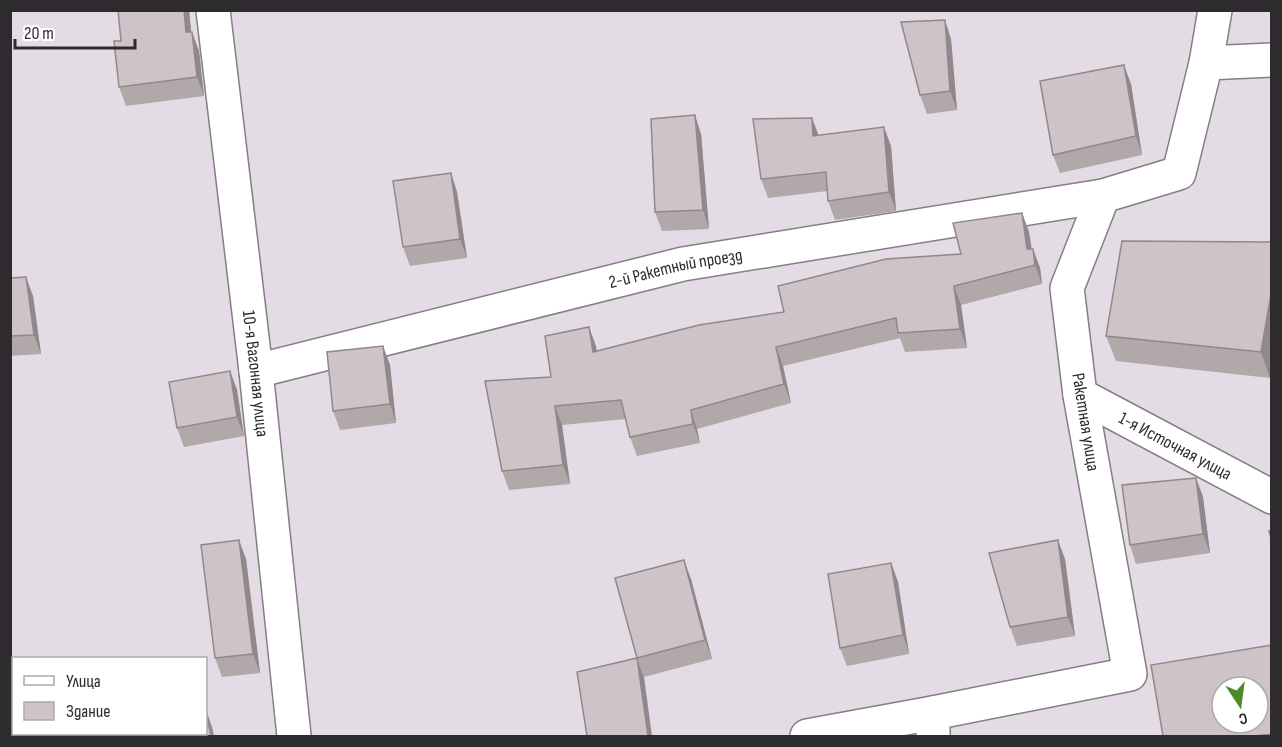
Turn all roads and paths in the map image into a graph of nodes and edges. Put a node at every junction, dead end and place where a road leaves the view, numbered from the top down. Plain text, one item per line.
1 (213, 10) edge
2 (1215, 10) edge
3 (1272, 60) edge
4 (1206, 63) junction
5 (1103, 196) junction
6 (256, 371) junction
7 (1080, 395) junction
8 (1272, 496) edge
9 (933, 725) edge
10 (294, 736) edge
11 (807, 736) edge

1 - 6 street, 10-я Вагонная улица
2 - 4 street
3 - 4 street
4 - 5 street
5 - 6 street, 2-й Ракетный проезд
5 - 7 street, Ракетная улица
6 - 10 street, 10-я Вагонная улица
7 - 8 street, 1-я Источная улица
7 - 9 street, Ракетная улица
9 - 11 street

